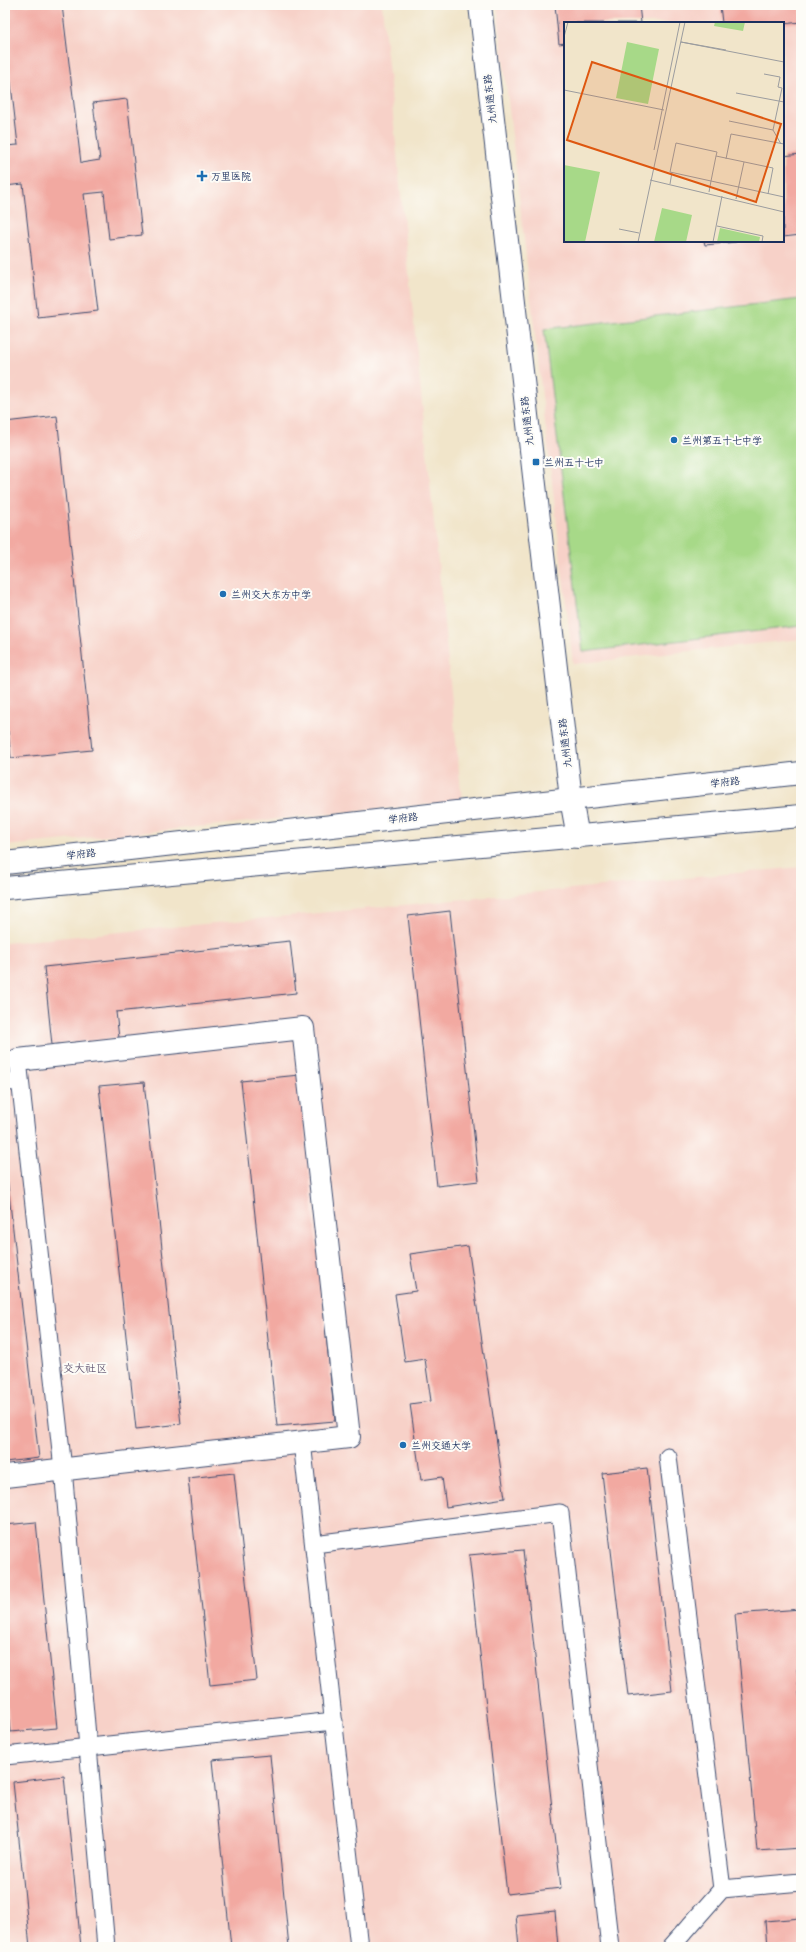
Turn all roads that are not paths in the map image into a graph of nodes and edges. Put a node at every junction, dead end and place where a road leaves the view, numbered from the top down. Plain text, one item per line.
1 (480, 5) edge
2 (801, 773) edge
3 (571, 799) junction
4 (801, 816) edge
5 (578, 837) junction
6 (5, 863) edge
7 (5, 888) edge
8 (15, 1074) edge
9 (302, 1442) junction
10 (668, 1457) dead end
11 (63, 1469) junction
12 (5, 1476) edge
13 (314, 1544) junction
14 (334, 1721) junction
15 (88, 1747) junction
16 (5, 1756) edge
17 (801, 1882) edge
18 (722, 1890) junction
19 (106, 1947) edge
20 (359, 1947) edge
21 (610, 1947) edge
22 (671, 1947) edge

1 - 3 street, 九州通东路
2 - 3 street, 学府路
3 - 5 street, 九州通东路
3 - 6 street, 学府路
4 - 5 street
5 - 7 street
8 - 9 street
8 - 11 lane
9 - 11 street
9 - 13 lane
10 - 18 lane
11 - 12 street
11 - 15 lane
13 - 14 lane
13 - 21 lane
14 - 15 lane
14 - 20 lane
15 - 16 lane
15 - 19 lane
17 - 18 lane
18 - 22 lane

